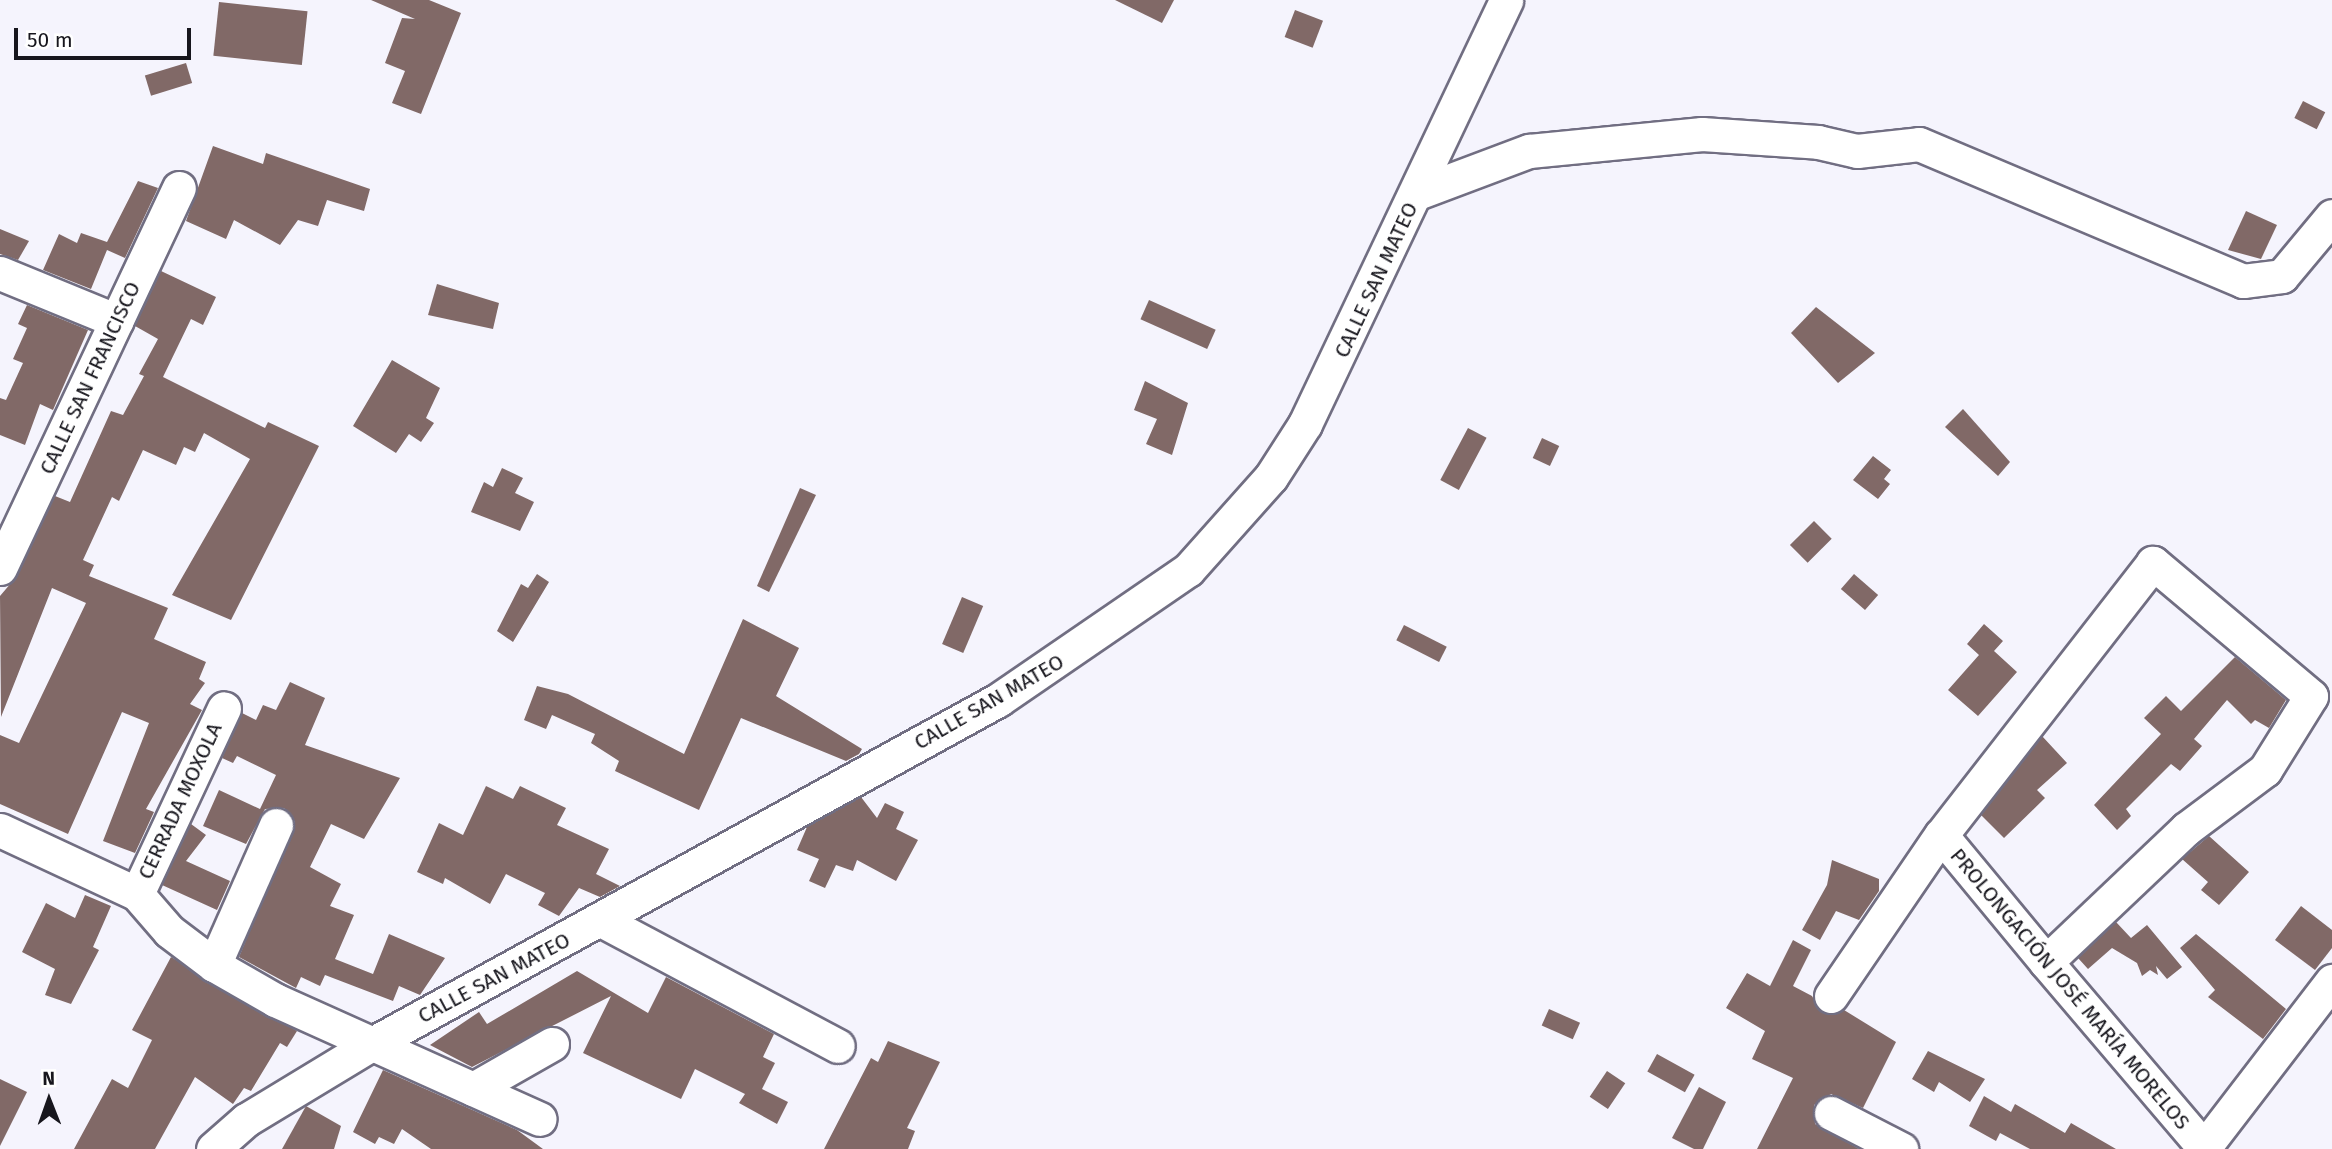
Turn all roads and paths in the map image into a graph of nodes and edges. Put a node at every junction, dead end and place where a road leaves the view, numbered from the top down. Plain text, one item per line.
1 (1506, 0) edge
2 (178, 188) dead end
3 (1417, 193) junction
4 (2332, 216) edge
5 (0, 273) edge
6 (117, 321) junction
7 (0, 568) edge
8 (224, 708) dead end
9 (276, 825) dead end
10 (0, 830) edge
11 (1941, 835) junction
12 (137, 894) junction
13 (601, 920) junction
14 (2046, 962) junction
15 (214, 965) junction
16 (2332, 981) edge
17 (1831, 996) dead end
18 (552, 1044) dead end
19 (370, 1045) junction
20 (838, 1046) dead end
21 (473, 1089) junction
22 (1831, 1112) dead end
23 (540, 1119) dead end
24 (214, 1149) edge
25 (1901, 1149) edge
26 (2204, 1149) edge

1 - 3 street, CALLE SAN MATEO
2 - 6 street, CALLE SAN FRANCISCO
3 - 4 street
3 - 13 street, CALLE SAN MATEO
5 - 6 street
6 - 7 street, CALLE SAN FRANCISCO
8 - 12 street, CERRADA MOXOLA
9 - 15 street
10 - 12 street
11 - 14 street, PROLONGACIÓN JOSÉ MARÍA MORELOS
11 - 14 street, PROLONGACIÓN JOSÉ MARÍA MORELOS
11 - 17 street
12 - 15 street
13 - 19 street, CALLE SAN MATEO
13 - 20 street
14 - 26 street, PROLONGACIÓN JOSÉ MARÍA MORELOS
15 - 19 street
16 - 26 street
18 - 21 street
19 - 21 street
19 - 24 street, CALLE SAN MATEO
21 - 23 street
22 - 25 street

